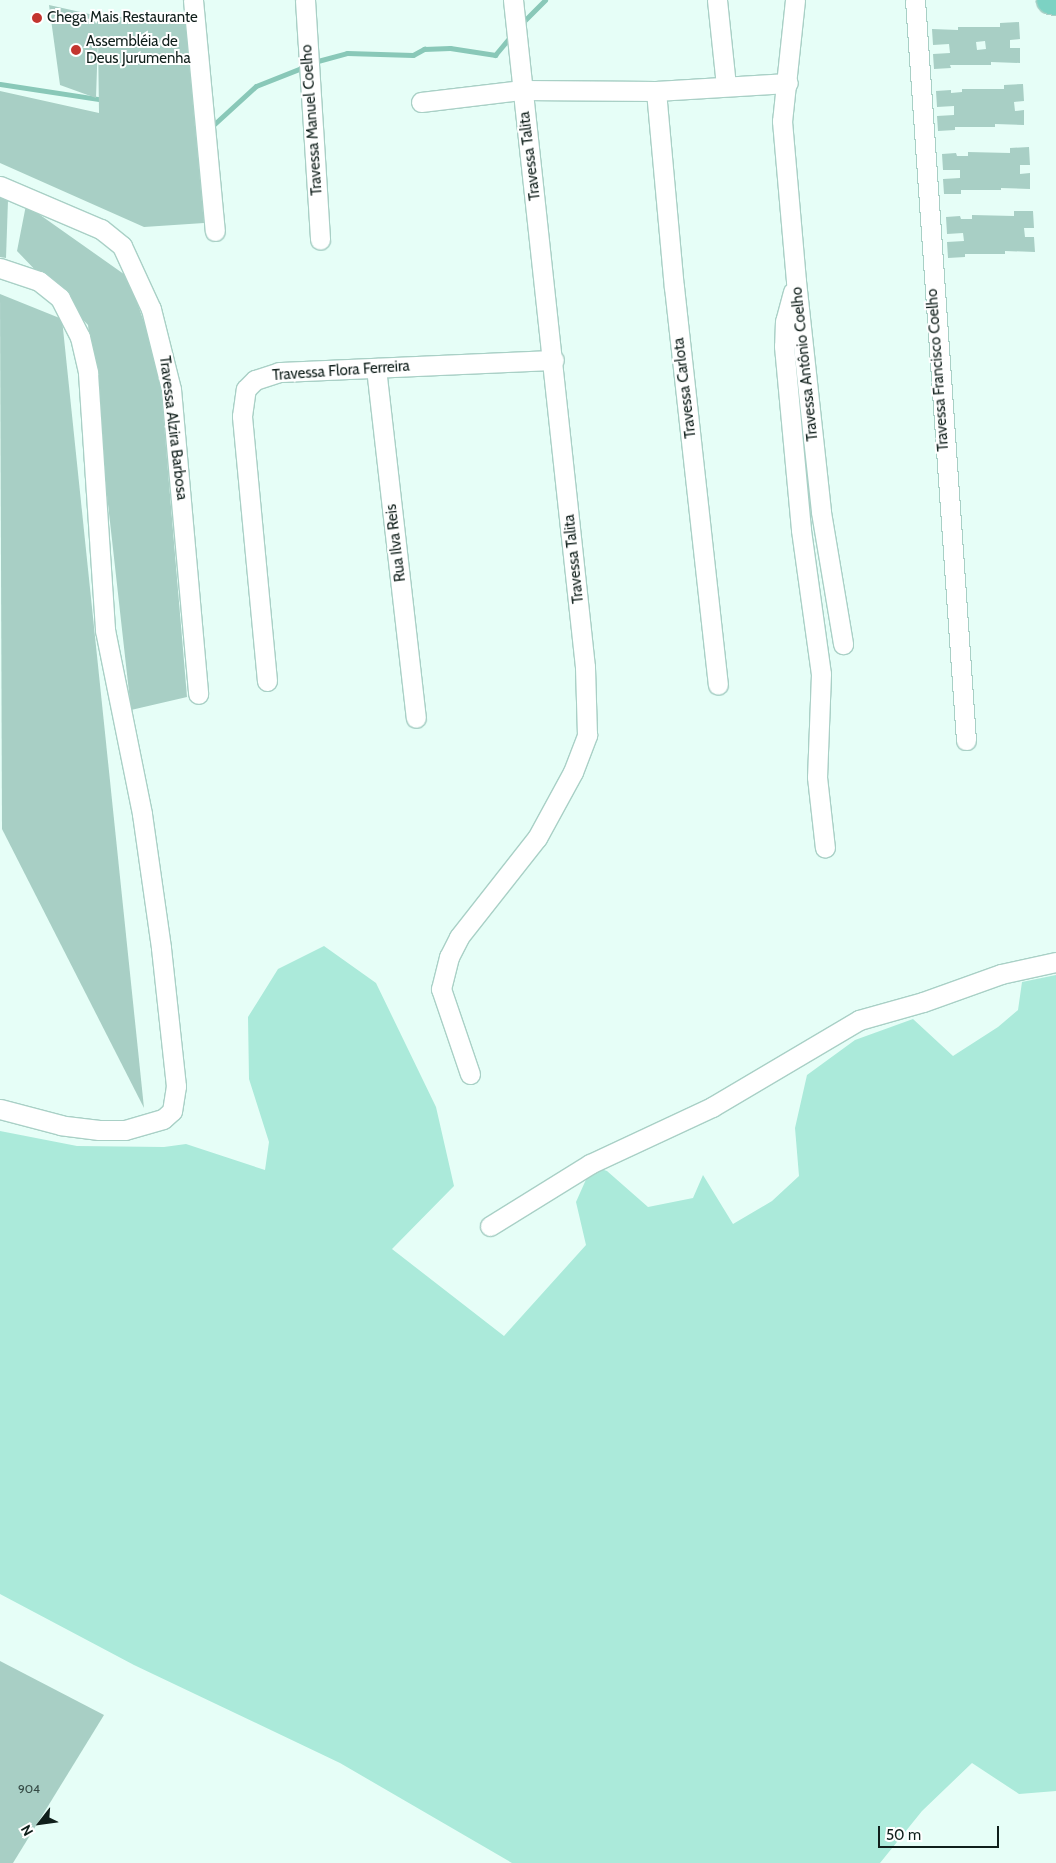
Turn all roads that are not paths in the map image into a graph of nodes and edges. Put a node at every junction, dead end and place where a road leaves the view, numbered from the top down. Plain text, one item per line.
1 (193, 0) edge
2 (305, 0) edge
3 (513, 0) edge
4 (717, 0) edge
5 (795, 0) edge
6 (915, 0) edge
7 (1051, 0) edge
8 (1056, 2) edge
9 (788, 83) junction
10 (726, 86) junction
11 (522, 90) junction
12 (656, 91) junction
13 (421, 102) dead end
14 (0, 186) edge
15 (215, 231) dead end
16 (320, 240) dead end
17 (0, 268) edge
18 (796, 281) junction
19 (554, 360) junction
20 (376, 368) junction
21 (796, 477) junction
22 (818, 478) junction
23 (843, 644) dead end
24 (266, 681) dead end
25 (718, 685) dead end
26 (198, 694) dead end
27 (416, 718) dead end
28 (966, 740) dead end
29 (825, 848) dead end
30 (1056, 962) edge
31 (470, 1074) dead end
32 (0, 1109) edge
33 (490, 1226) dead end

1 - 15 street
2 - 16 street, Travessa Manuel Coelho
3 - 11 street, Travessa Talita
4 - 10 street
5 - 9 street, Travessa Antônio Coelho
6 - 28 street, Travessa Francisco Coelho
7 - 8 main road
9 - 10 street
9 - 18 street, Travessa Antônio Coelho
10 - 12 street
11 - 12 street
11 - 13 street
11 - 19 street, Travessa Talita
12 - 25 street, Travessa Carlota
14 - 26 street, Travessa Alzira Barbosa
17 - 32 street
18 - 21 street
18 - 22 street, Travessa Antônio Coelho
19 - 20 street, Travessa Flora Ferreira
19 - 31 street, Travessa Talita
20 - 24 street, Travessa Flora Ferreira
20 - 27 street, Rua Ilva Reis
21 - 22 street
21 - 29 street
22 - 23 street, Travessa Antônio Coelho
30 - 33 street

